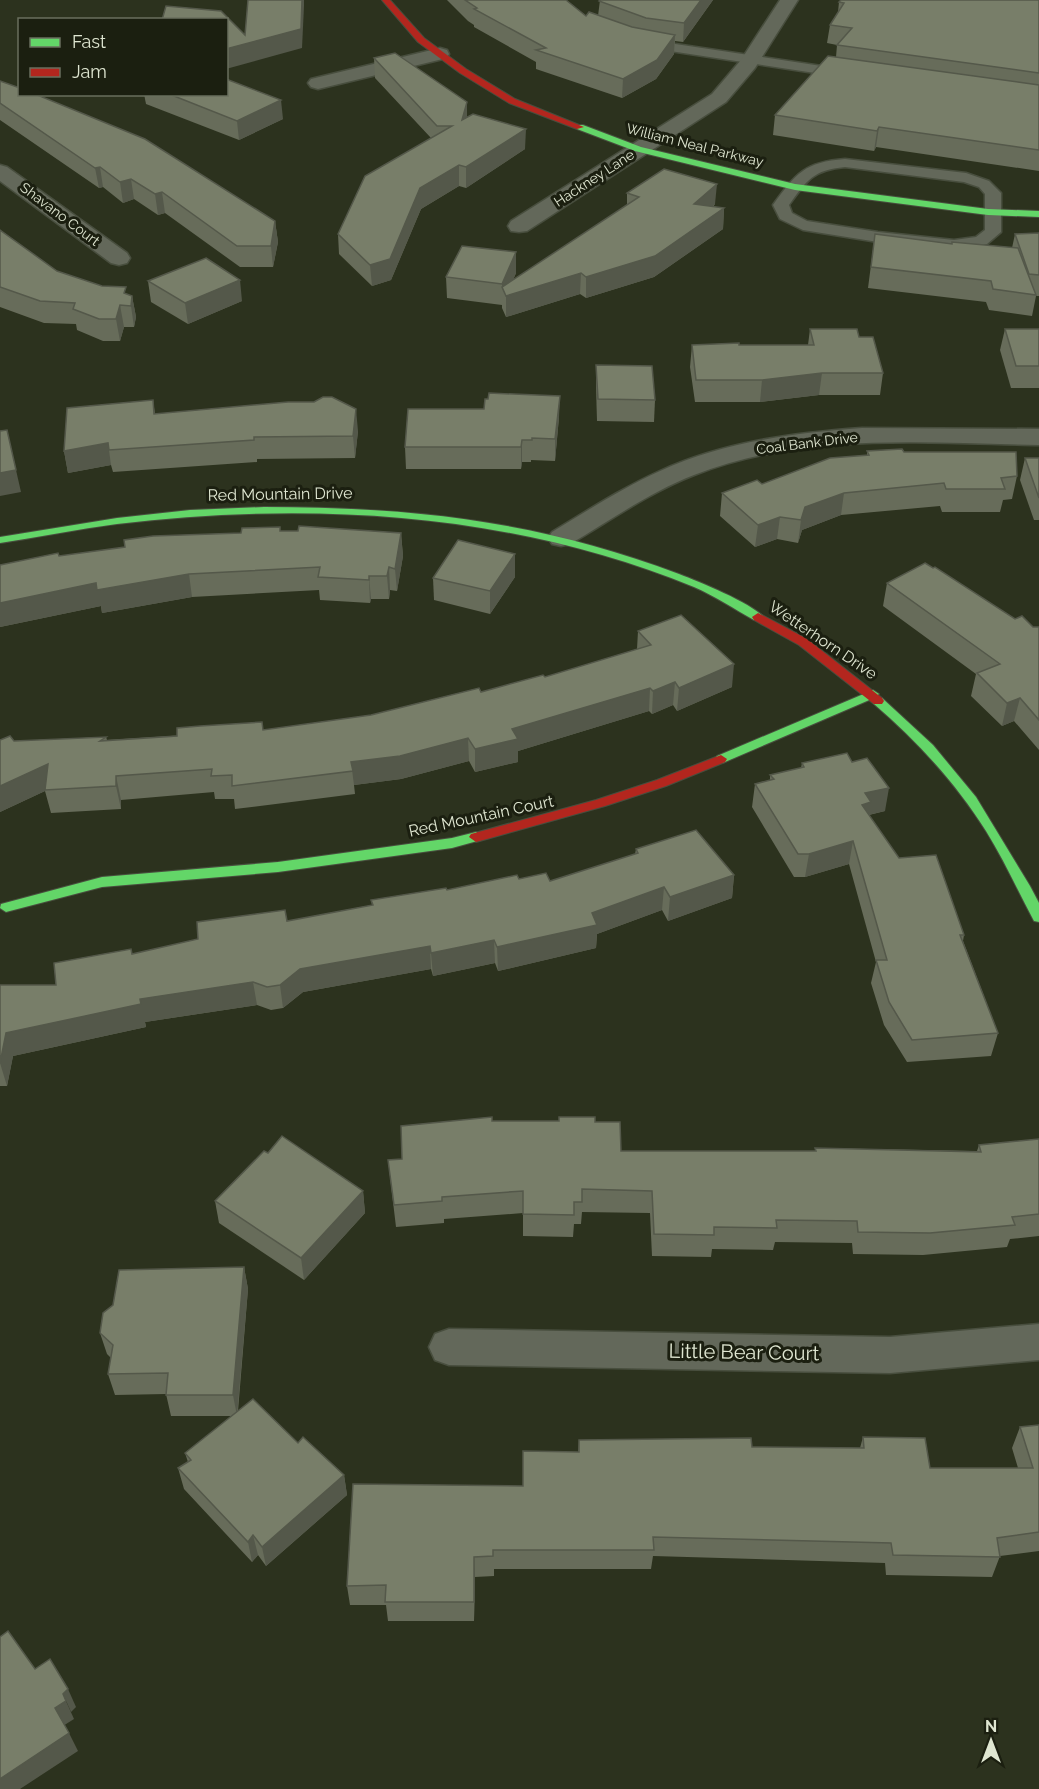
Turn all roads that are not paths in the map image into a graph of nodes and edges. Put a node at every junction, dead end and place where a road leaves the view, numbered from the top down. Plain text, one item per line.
1 (386, 0) edge
2 (789, 0) edge
3 (624, 37) edge
4 (440, 54) junction
5 (751, 60) junction
6 (865, 76) edge
7 (318, 83) dead end
8 (638, 149) junction
9 (0, 171) edge
10 (795, 187) junction
11 (993, 213) junction
12 (1039, 214) edge
13 (519, 226) dead end
14 (119, 258) dead end
15 (1039, 437) edge
16 (561, 538) junction
17 (0, 540) edge
18 (873, 694) junction
19 (6, 908) dead end
20 (1039, 917) edge
21 (1039, 1342) edge
22 (449, 1347) dead end

1 - 4 street, William Neal Parkway
2 - 5 street, Hackney Lane
3 - 5 lane
4 - 7 street
4 - 8 street, William Neal Parkway
5 - 6 lane
5 - 8 street, Hackney Lane
8 - 10 street, William Neal Parkway
8 - 13 street, Hackney Lane
9 - 14 street, Shavano Court
10 - 11 street, William Neal Parkway
10 - 11 lane
10 - 11 lane
11 - 12 street, William Neal Parkway
15 - 16 street, Coal Bank Drive
16 - 17 street, Red Mountain Drive
16 - 18 street, Wetterhorn Drive
18 - 19 street, Red Mountain Court
18 - 20 street, Wetterhorn Drive
21 - 22 street, Little Bear Court

